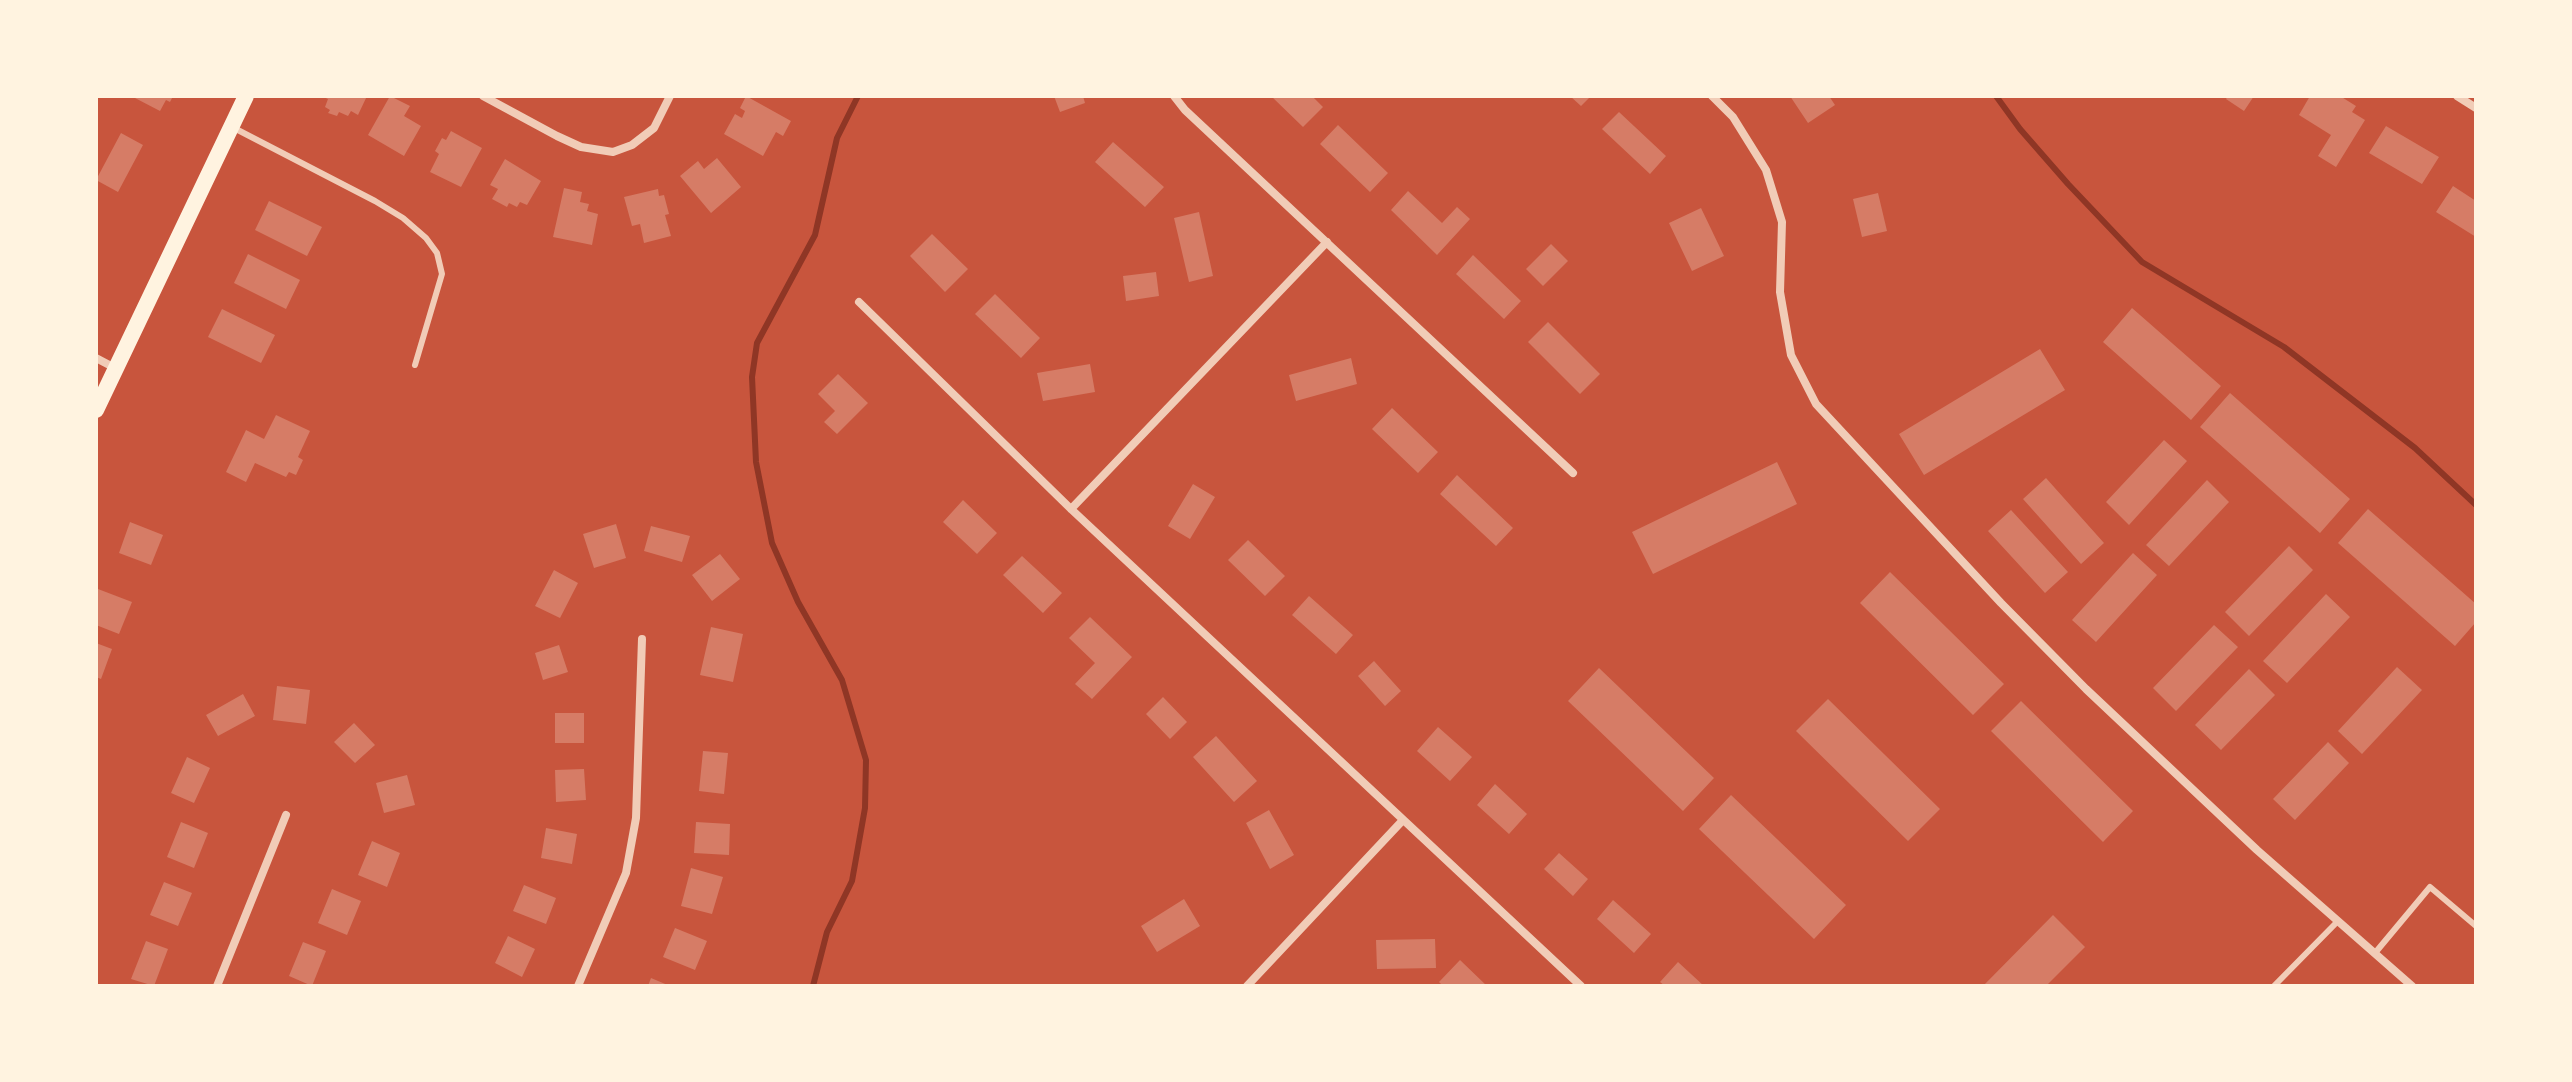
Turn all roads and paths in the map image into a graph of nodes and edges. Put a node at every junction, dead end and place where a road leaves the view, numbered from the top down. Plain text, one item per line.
1 (246, 96) edge
2 (483, 96) edge
3 (670, 96) edge
4 (1174, 96) edge
5 (1712, 96) edge
6 (2457, 96) edge
7 (2476, 108) edge
8 (232, 127) junction
9 (1327, 242) junction
10 (859, 302) dead end
11 (96, 358) edge
12 (415, 365) dead end
13 (115, 368) junction
14 (96, 410) edge
15 (1573, 473) dead end
16 (1071, 509) junction
17 (642, 639) dead end
18 (286, 815) dead end
19 (1403, 820) junction
20 (2338, 921) junction
21 (2476, 926) edge
22 (2375, 953) junction
23 (217, 986) edge
24 (578, 986) edge
25 (1247, 986) edge
26 (1581, 986) edge
27 (2274, 986) edge
28 (2412, 986) edge

1 - 8 main road
2 - 3 street
4 - 9 street
5 - 20 street
6 - 7 street
8 - 12 lane
8 - 13 main road
9 - 15 street
9 - 16 street
10 - 16 street
11 - 13 street
13 - 14 main road
16 - 19 street
17 - 24 street
18 - 23 street
19 - 25 street
19 - 26 street
20 - 22 street
20 - 27 lane
21 - 22 lane
22 - 28 street

